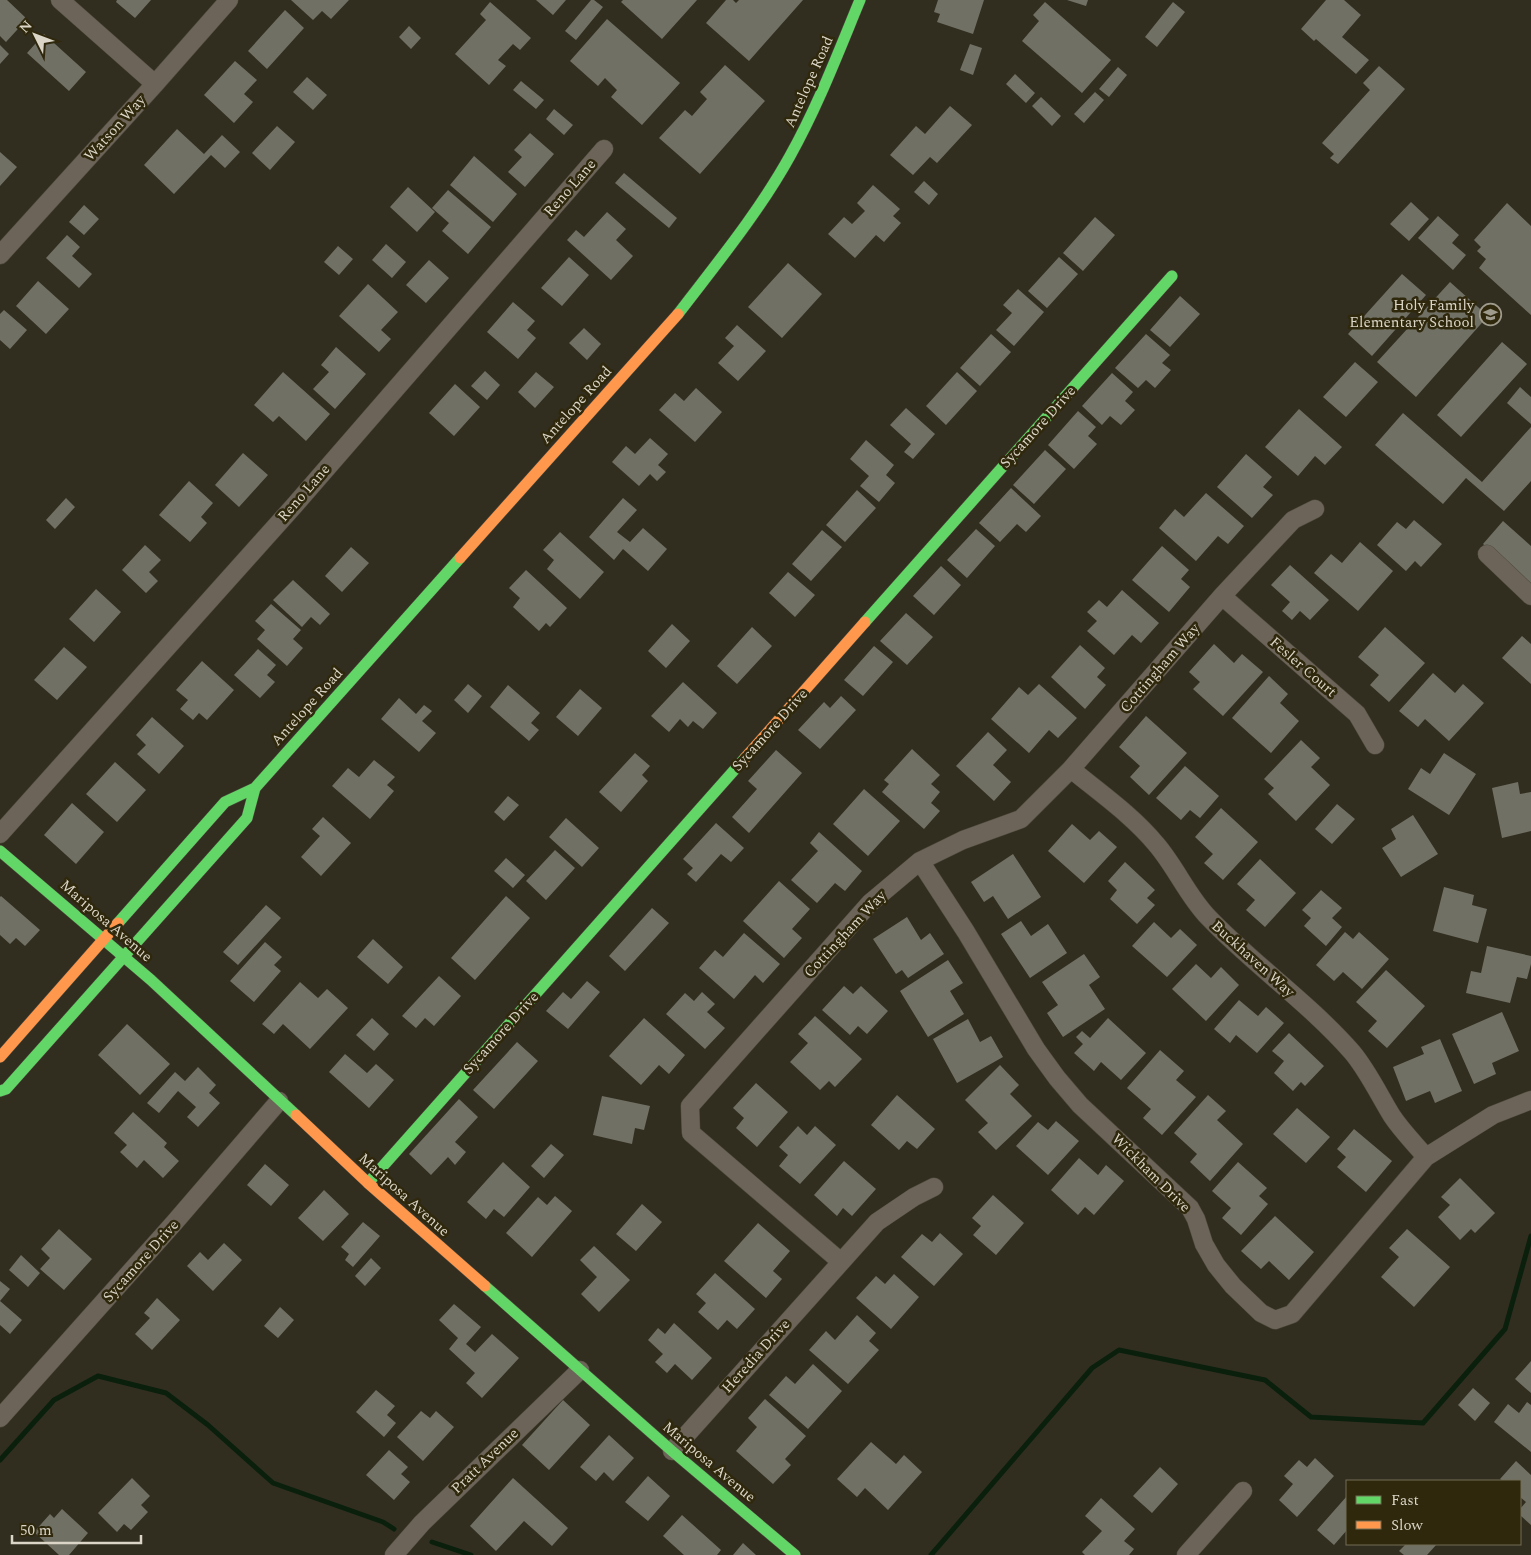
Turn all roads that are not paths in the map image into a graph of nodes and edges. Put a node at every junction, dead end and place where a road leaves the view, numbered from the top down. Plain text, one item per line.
1 (60, 0) edge
2 (229, 0) edge
3 (860, 0) edge
4 (155, 84) junction
5 (604, 149) dead end
6 (0, 255) edge
7 (1172, 276) dead end
8 (1315, 509) dead end
9 (1487, 554) dead end
10 (1222, 596) junction
11 (1531, 596) edge
12 (1375, 745) dead end
13 (1071, 769) junction
14 (255, 788) junction
15 (0, 834) edge
16 (0, 851) edge
17 (920, 861) junction
18 (104, 939) junction
19 (124, 957) junction
20 (0, 1057) edge
21 (0, 1091) edge
22 (1531, 1100) edge
23 (279, 1101) junction
24 (1426, 1157) junction
25 (368, 1183) junction
26 (934, 1187) dead end
27 (840, 1261) junction
28 (580, 1370) junction
29 (0, 1418) edge
30 (672, 1451) junction
31 (1243, 1491) dead end
32 (394, 1555) edge
33 (795, 1555) edge
34 (1186, 1555) edge

1 - 4 street
2 - 4 street, Watson Way
3 - 14 street, Antelope Road
4 - 6 street, Watson Way
5 - 15 street, Reno Lane
7 - 25 street, Sycamore Drive
8 - 10 street, Cottingham Way
9 - 11 street
10 - 12 street, Fesler Court
10 - 13 street, Cottingham Way
13 - 17 street, Cottingham Way
13 - 24 street, Buckhaven Way
14 - 18 street, Antelope Road
14 - 19 street, Antelope Road
16 - 18 street, Mariposa Avenue
17 - 24 street, Wickham Drive
17 - 27 street, Cottingham Way
18 - 19 street, Mariposa Avenue
18 - 20 street, Antelope Road
19 - 21 street, Antelope Road
19 - 23 street, Mariposa Avenue
22 - 24 street, Wickham Drive
23 - 25 street, Mariposa Avenue
23 - 29 street, Sycamore Drive
25 - 28 street, Mariposa Avenue
26 - 27 street, Heredia Drive
27 - 30 street, Heredia Drive
28 - 30 street, Mariposa Avenue
28 - 32 street, Pratt Avenue
30 - 33 street, Mariposa Avenue
31 - 34 street

